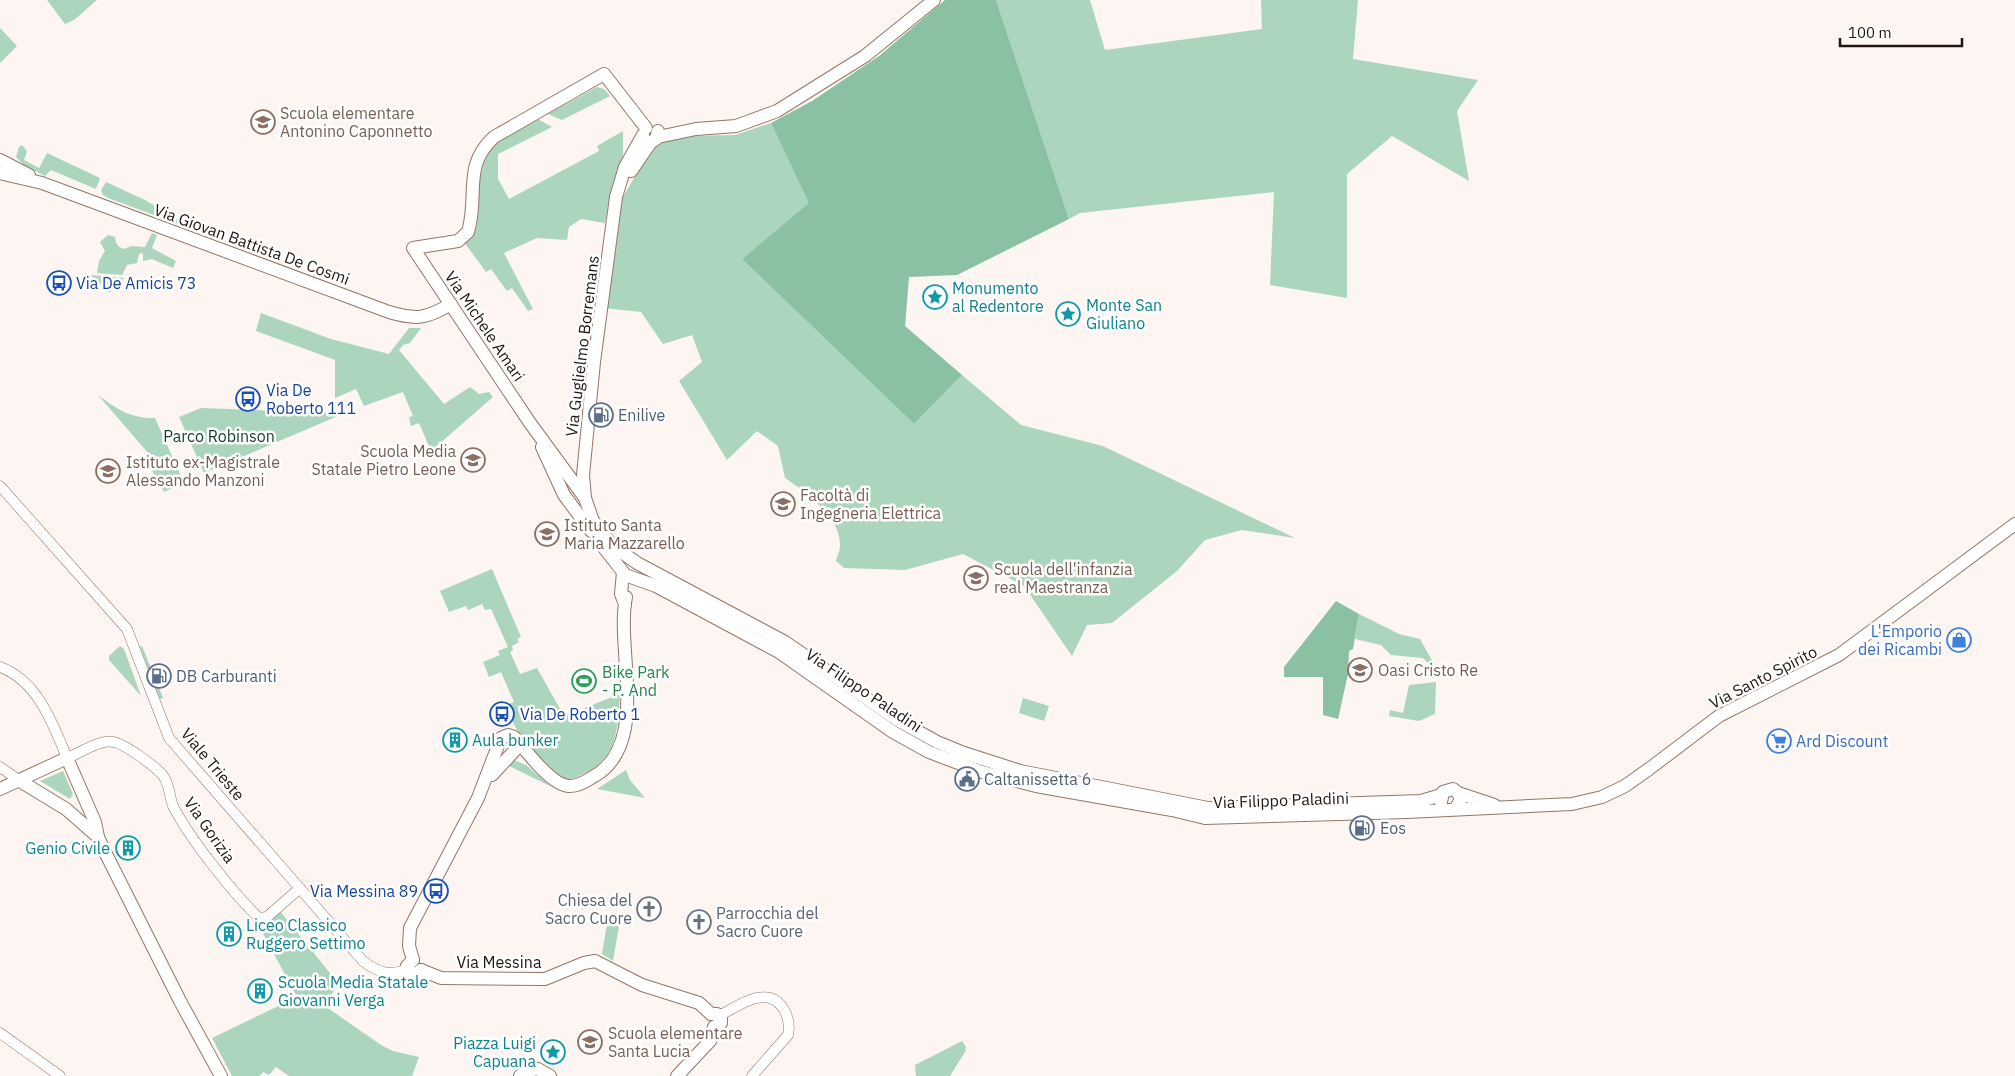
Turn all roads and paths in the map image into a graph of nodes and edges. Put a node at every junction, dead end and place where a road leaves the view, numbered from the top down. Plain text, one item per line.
1 (934, 0) edge
2 (650, 134) junction
3 (0, 160) edge
4 (0, 172) edge
5 (42, 183) junction
6 (451, 304) junction
7 (585, 453) junction
8 (554, 461) junction
9 (579, 479) junction
10 (0, 486) edge
11 (589, 516) junction
12 (2015, 524) edge
13 (601, 544) junction
14 (629, 571) junction
15 (0, 668) edge
16 (516, 740) junction
17 (499, 747) junction
18 (512, 753) junction
19 (67, 758) junction
20 (0, 767) edge
21 (541, 767) junction
22 (20, 780) junction
23 (483, 786) junction
24 (0, 789) edge
25 (1458, 793) junction
26 (1441, 795) junction
27 (84, 798) junction
28 (1504, 806) junction
29 (66, 809) junction
30 (1453, 809) junction
31 (98, 837) junction
32 (300, 888) junction
33 (414, 967) junction
34 (715, 1019) junction
35 (0, 1033) edge
36 (60, 1076) edge
37 (221, 1076) edge
38 (520, 1076) edge
39 (550, 1076) edge
40 (677, 1076) edge
41 (752, 1076) edge

1 - 2 main road
2 - 6 main road, Via Michele Amari
2 - 7 main road, Via Guglielmo Borremans
3 - 5 main road
4 - 5 main road
5 - 6 main road, Via Giovan Battista De Cosmi
6 - 8 main road, Via Michele Amari
7 - 8 main road
7 - 9 main road, Via Guglielmo Borremans
8 - 9 main road
8 - 13 main road
9 - 11 main road
10 - 32 street, Viale Trieste
11 - 13 main road
11 - 14 main road
12 - 28 main road, Via Santo Spirito
13 - 14 main road
14 - 21 main road
14 - 26 main road, Via Filippo Paladini
14 - 30 main road, Via Filippo Paladini
15 - 19 street
16 - 17 main road
16 - 18 main road
16 - 21 main road
17 - 18 main road
17 - 23 main road
18 - 21 main road
18 - 23 main road
19 - 22 main road
19 - 27 main road
19 - 32 street, Via Gorizia
20 - 22 street
22 - 24 main road
22 - 29 main road
23 - 33 main road
25 - 26 main road
25 - 28 main road
25 - 30 main road
26 - 30 main road
27 - 29 main road
27 - 31 main road
28 - 30 main road, Via Filippo Paladini
29 - 31 main road
31 - 37 main road
32 - 33 street, Viale Trieste
33 - 34 main road, Via Messina
34 - 40 main road
34 - 41 street
35 - 36 street
38 - 39 main road

